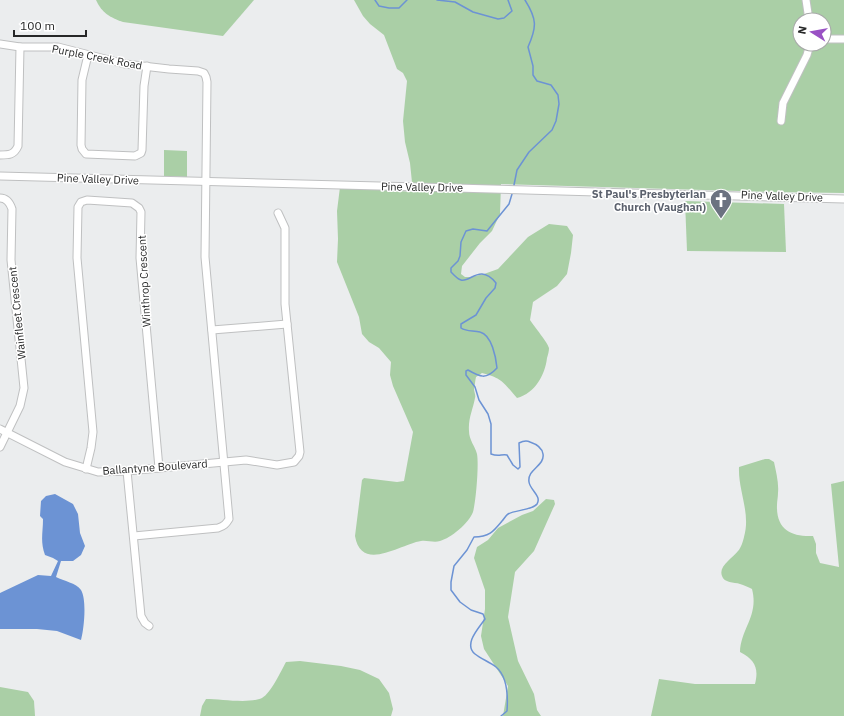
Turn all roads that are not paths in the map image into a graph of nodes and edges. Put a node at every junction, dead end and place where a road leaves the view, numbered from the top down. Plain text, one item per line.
1 (806, 0) edge
2 (808, 12) edge
3 (832, 39) edge
4 (844, 39) edge
5 (0, 44) edge
6 (20, 47) junction
7 (808, 52) edge
8 (88, 55) junction
9 (147, 66) junction
10 (781, 121) dead end
11 (0, 155) edge
12 (0, 176) edge
13 (206, 182) junction
14 (0, 198) edge
15 (844, 199) edge
16 (278, 214) dead end
17 (287, 324) junction
18 (212, 330) junction
19 (0, 429) edge
20 (7, 432) junction
21 (0, 447) edge
22 (224, 462) junction
23 (159, 468) junction
24 (86, 469) junction
25 (127, 471) junction
26 (134, 536) junction
27 (149, 626) dead end

1 - 2 street
3 - 4 street
5 - 6 street, Purple Creek Road
6 - 8 street, Purple Creek Road
6 - 11 street
7 - 10 street
8 - 9 street, Purple Creek Road
8 - 9 street
9 - 13 street, Purple Creek Road
12 - 13 street, Pine Valley Drive
13 - 15 street, Pine Valley Drive
13 - 18 street
14 - 20 street, Wainfleet Crescent
16 - 17 street, Ballantyne Boulevard
17 - 18 street
17 - 22 street, Ballantyne Boulevard
18 - 22 street
19 - 20 street, Ballantyne Boulevard
20 - 21 street, Wainfleet Crescent
20 - 24 street, Ballantyne Boulevard
22 - 23 street, Ballantyne Boulevard
22 - 26 street
23 - 24 street, Winthrop Crescent
23 - 25 street, Ballantyne Boulevard
24 - 25 street, Ballantyne Boulevard
25 - 26 street
26 - 27 street

